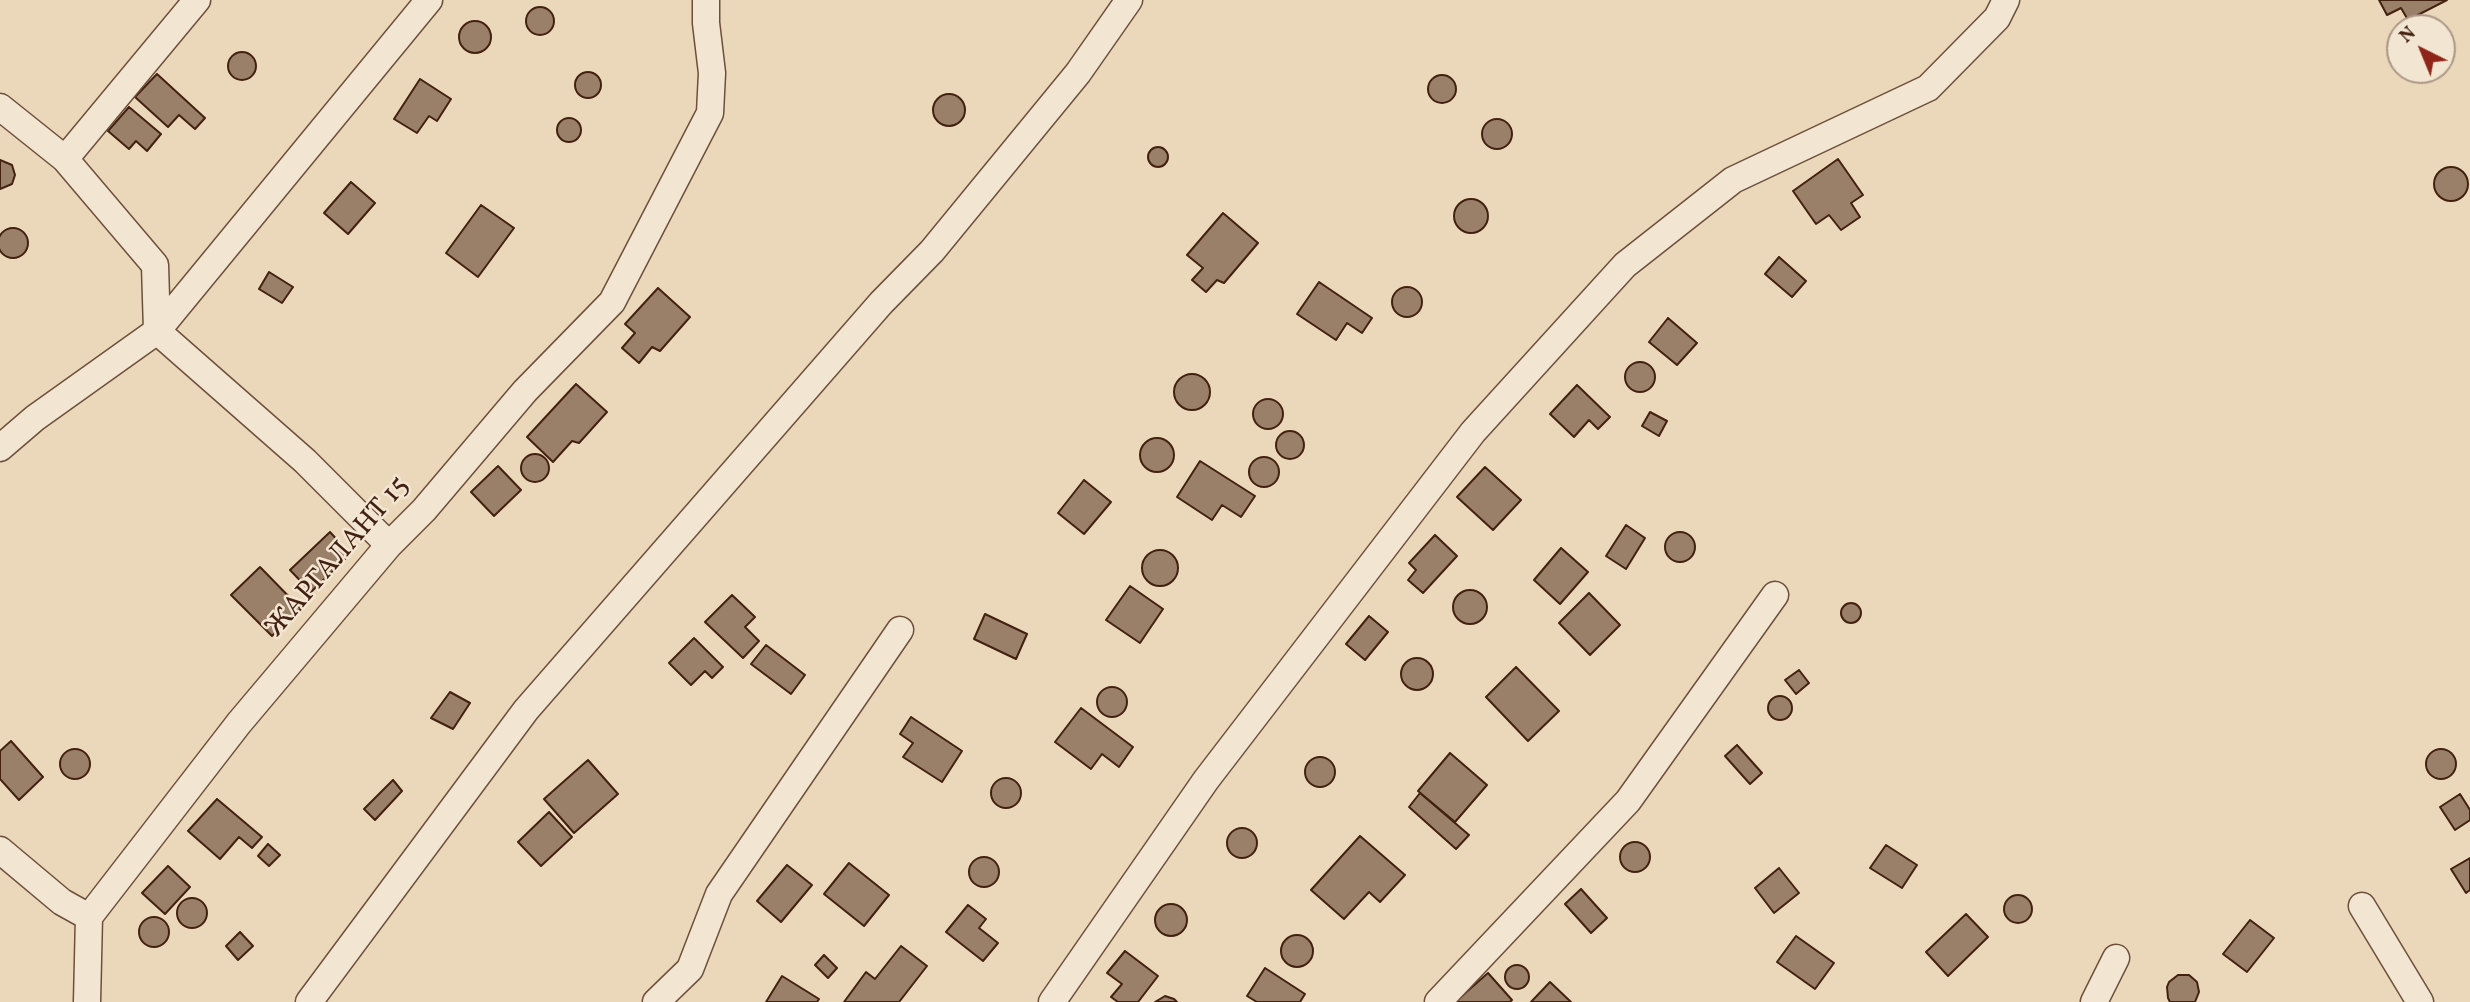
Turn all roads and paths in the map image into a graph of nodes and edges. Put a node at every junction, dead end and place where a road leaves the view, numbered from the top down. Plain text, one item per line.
1 (197, 0) edge
2 (429, 0) edge
3 (706, 0) edge
4 (1129, 0) edge
5 (2006, 0) edge
6 (0, 107) edge
7 (65, 159) junction
8 (158, 331) junction
9 (0, 448) edge
10 (389, 545) junction
11 (1775, 595) dead end
12 (900, 630) dead end
13 (0, 850) edge
14 (2362, 906) dead end
15 (89, 917) junction
16 (2116, 958) dead end
17 (88, 1000) edge
18 (309, 1002) edge
19 (656, 1002) edge
20 (1052, 1002) edge
21 (1438, 1002) edge
22 (2094, 1002) edge
23 (2420, 1002) edge

1 - 7 street
2 - 8 street
3 - 10 street, ЖАРГАЛАНТ 15
4 - 18 street
5 - 20 street
6 - 7 street
7 - 8 street
8 - 9 street
8 - 10 street
10 - 15 street, ЖАРГАЛАНТ 15
11 - 21 street
12 - 19 street
13 - 15 street
14 - 23 street
15 - 17 street
16 - 22 street

